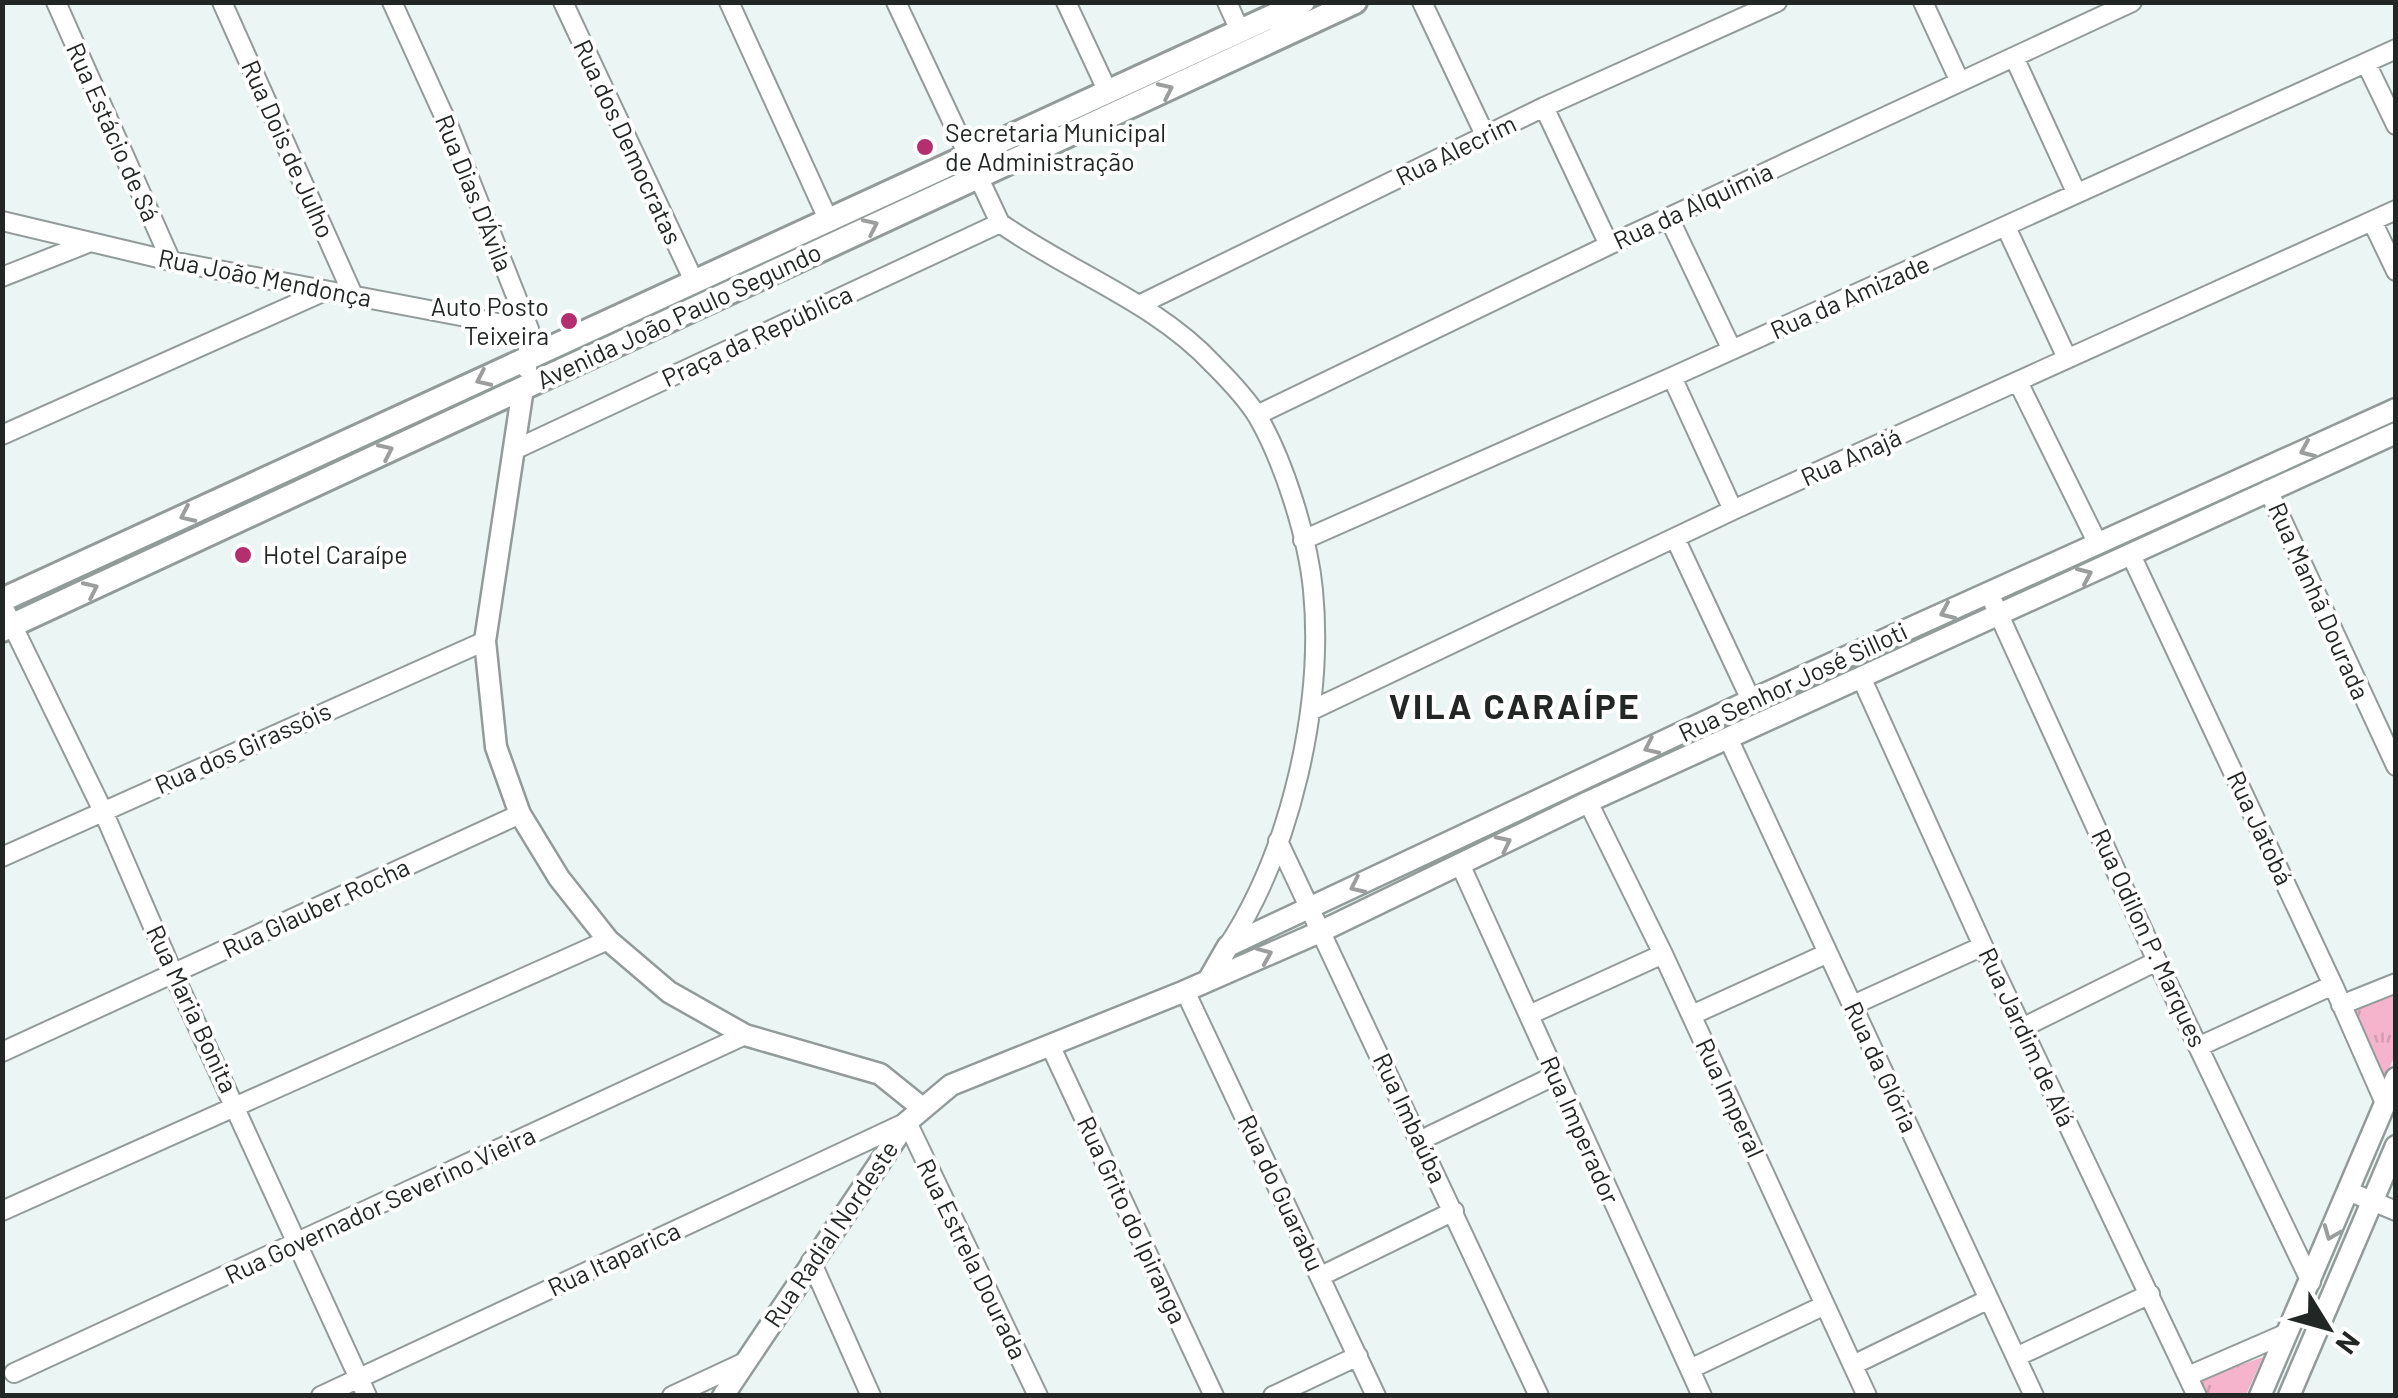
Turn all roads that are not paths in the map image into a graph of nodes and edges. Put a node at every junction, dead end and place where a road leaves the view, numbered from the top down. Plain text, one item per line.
1 (56, 2) edge
2 (222, 2) edge
3 (392, 2) edge
4 (562, 2) edge
5 (729, 2) edge
6 (896, 2) edge
7 (1066, 2) edge
8 (1227, 2) edge
9 (1302, 2) edge
10 (1355, 2) edge
11 (1422, 2) edge
12 (1777, 2) edge
13 (1923, 2) edge
14 (2132, 2) edge
15 (1240, 31) junction
16 (2396, 49) edge
17 (2014, 57) junction
18 (2366, 63) junction
19 (1960, 82) junction
20 (1108, 92) junction
21 (1544, 107) junction
22 (2396, 125) edge
23 (1485, 136) junction
24 (972, 167) junction
25 (2076, 192) junction
26 (2396, 210) edge
27 (1670, 218) junction
28 (828, 219) junction
29 (2, 221) edge
30 (2372, 221) junction
31 (1000, 223) junction
32 (2006, 227) junction
33 (88, 243) junction
34 (1610, 246) junction
35 (171, 261) junction
36 (2396, 271) edge
37 (2, 277) edge
38 (694, 281) junction
39 (325, 290) junction
40 (353, 295) junction
41 (1139, 305) junction
42 (528, 329) junction
43 (1732, 350) junction
44 (529, 358) junction
45 (2067, 358) junction
46 (1672, 377) junction
47 (2018, 382) junction
48 (523, 388) junction
49 (2396, 409) edge
50 (1257, 415) junction
51 (2396, 433) edge
52 (2, 435) edge
53 (514, 450) junction
54 (2268, 490) junction
55 (1733, 510) junction
56 (1674, 538) junction
57 (1303, 540) junction
58 (2098, 544) junction
59 (2131, 555) junction
60 (1989, 593) junction
61 (1999, 614) junction
62 (5, 615) edge
63 (485, 641) junction
64 (1861, 677) junction
65 (1751, 700) junction
66 (1310, 711) junction
67 (1728, 738) junction
68 (2396, 766) edge
69 (1588, 802) junction
70 (103, 810) junction
71 (520, 814) junction
72 (1278, 842) junction
73 (2, 856) edge
74 (1460, 864) junction
75 (1311, 908) junction
76 (1322, 930) junction
77 (608, 940) junction
78 (1228, 946) junction
79 (1983, 946) junction
80 (1828, 953) junction
81 (1663, 954) junction
82 (2156, 961) junction
83 (173, 973) junction
84 (1208, 980) junction
85 (2396, 983) edge
86 (2334, 985) junction
87 (1185, 991) junction
88 (1853, 1005) junction
89 (2341, 1005) junction
90 (1692, 1014) junction
91 (1529, 1015) junction
92 (2022, 1028) junction
93 (745, 1035) junction
94 (1050, 1045) junction
95 (2200, 1046) junction
96 (2, 1052) edge
97 (1556, 1075) junction
98 (2396, 1078) edge
99 (951, 1085) joint
100 (2385, 1103) junction
101 (238, 1108) junction
102 (914, 1114) junction
103 (1421, 1140) junction
104 (2396, 1146) edge
105 (2348, 1191) junction
106 (2372, 1202) junction
107 (2396, 1210) edge
108 (2, 1211) edge
109 (1454, 1211) junction
110 (297, 1243) junction
111 (811, 1261) junction
112 (1321, 1276) junction
113 (2311, 1282) junction
114 (2150, 1294) junction
115 (1988, 1300) junction
116 (1825, 1305) junction
117 (2287, 1333) junction
118 (1358, 1356) junction
119 (2016, 1357) junction
120 (745, 1362) junction
121 (1853, 1364) junction
122 (1690, 1370) junction
123 (14, 1373) dead end
124 (2188, 1376) junction
125 (363, 1387) edge
126 (321, 1396) edge
127 (672, 1396) edge
128 (724, 1396) edge
129 (871, 1396) edge
130 (1038, 1396) edge
131 (1214, 1396) edge
132 (1273, 1396) edge
133 (1376, 1396) edge
134 (1538, 1396) edge
135 (1702, 1396) edge
136 (1867, 1396) edge
137 (2034, 1396) edge
138 (2197, 1396) edge
139 (2260, 1396) edge
140 (2289, 1396) edge

1 - 35 street, Rua Estácio de Sá
2 - 40 street, Rua Dois de Julho
3 - 42 street, Rua Dias D'Ávila
4 - 38 street, Rua dos Democratas
5 - 28 street
6 - 24 street
7 - 20 street
8 - 15 street
9 - 15 main road, Avenida João Paulo Segundo
24 -> 10 main road, Avenida João Paulo Segundo
11 - 23 street
12 - 21 street, Rua Alecrim
13 - 19 street
14 - 17 street, Rua da Alquimia
15 - 20 main road, Avenida João Paulo Segundo
16 - 18 street, Rua da Amizade
17 - 19 street, Rua da Alquimia
17 - 25 street
18 - 22 street
18 - 25 street, Rua da Amizade
19 - 27 street, Rua da Alquimia
20 - 24 main road, Avenida João Paulo Segundo
21 - 23 street, Rua Alecrim
21 - 34 street
23 - 41 street, Rua Alecrim
24 - 28 main road, Avenida João Paulo Segundo
24 - 31 street
48 -> 24 main road, Avenida João Paulo Segundo
25 - 32 street, Rua da Amizade
26 - 30 street, Rua Anajá
27 - 34 street, Rua da Alquimia
27 - 43 street
28 - 38 main road, Avenida João Paulo Segundo
29 - 33 street, Rua João Mendonça
30 - 36 street
30 - 45 street, Rua Anajá
31 - 41 street
31 - 53 street, Praça da República
32 - 43 street, Rua da Amizade
32 - 45 street
33 - 35 street, Rua João Mendonça
33 - 37 street
34 - 50 street, Rua da Alquimia
35 - 39 street, Rua João Mendonça
38 - 44 main road, Avenida João Paulo Segundo
39 - 40 street, Rua João Mendonça
39 - 52 street
40 - 42 street, Rua João Mendonça
41 - 50 street
42 - 44 street, Rua Dias D'Ávila
43 - 46 street, Rua da Amizade
44 - 48 street, Rua Dias D'Ávila
44 -> 62 main road, Avenida João Paulo Segundo
45 - 47 street, Rua Anajá
46 - 55 street
46 - 57 street, Rua da Amizade
47 - 55 street, Rua Anajá
47 - 58 street
48 - 53 street
62 -> 48 main road, Avenida João Paulo Segundo
49 -> 58 street, Rua Senhor José Silloti
50 - 57 street
51 - 54 street, Rua Senhor José Silloti
53 - 63 street
54 - 59 street, Rua Senhor José Silloti
54 - 68 street, Rua Manhã Dourada
55 - 56 street, Rua Anajá
56 - 65 street
56 - 66 street, Rua Anajá
57 - 66 street
58 - 60 street, Rua Senhor José Silloti
61 -> 59 street, Rua Senhor José Silloti
59 - 86 street, Rua Jatobá
60 - 61 street, Rua Odilon P. Marques
60 -> 65 street, Rua Senhor José Silloti
61 - 64 street, Rua Senhor José Silloti
61 - 82 street, Rua Odilon P. Marques
62 - 70 street, Rua Maria Bonita
63 - 70 street, Rua dos Girassóis
63 - 71 street
64 - 67 street, Rua Senhor José Silloti
64 - 79 street, Rua Jardim de Alá
65 -> 75 street, Rua Senhor José Silloti
66 - 72 street
67 - 69 street, Rua Senhor José Silloti
67 - 80 street, Rua da Glória
74 -> 69 street, Rua Senhor José Silloti
69 - 81 street, Rua Imperal
70 - 73 street, Rua dos Girassóis
70 - 83 street, Rua Maria Bonita
71 - 77 street
71 - 83 street, Rua Glauber Rocha
72 - 75 street, Rua Imbaúba
72 - 78 street
74 - 76 street, Rua Senhor José Silloti
74 - 91 street, Rua Imperador
75 - 76 street, Rua Imbaúba
75 - 78 street, Rua Senhor José Silloti
84 -> 76 street, Rua Senhor José Silloti
76 - 103 street, Rua Imbaúba
77 - 93 street
77 - 101 street
78 - 84 street
79 - 88 street
79 - 92 street, Rua Jardim de Alá
80 - 88 street, Rua da Glória
80 - 90 street
81 - 90 street, Rua Imperal
81 - 91 street
82 - 92 street
82 - 95 street, Rua Odilon P. Marques
83 - 96 street, Rua Glauber Rocha
83 - 101 street, Rua Maria Bonita
84 - 87 street, Rua Senhor José Silloti
85 - 89 street
86 - 89 street, Rua Jatobá
86 - 95 street
87 - 94 street, Rua Senhor José Silloti
87 - 112 street, Rua do Guarabu
88 - 115 street, Rua da Glória
89 - 100 street, Rua Jatobá
90 - 116 street, Rua Imperal
91 - 97 street, Rua Imperador
92 - 114 street, Rua Jardim de Alá
93 - 102 street
93 - 110 street, Rua Governador Severino Vieira
94 - 99 street, Rua Senhor José Silloti
94 - 131 street, Rua Grito do Ipiranga
95 - 113 street, Rua Odilon P. Marques
97 - 103 street
97 - 122 street, Rua Imperador
98 - 100 street
99 - 102 street, Rua Radial Nordeste
100 - 105 street
101 - 108 street
101 - 110 street, Rua Maria Bonita
102 - 111 street, Rua Radial Nordeste
102 - 125 street, Rua Itaparica
102 - 130 street, Rua Estrela Dourada
103 - 109 street, Rua Imbaúba
104 - 106 street
105 - 106 street
105 -> 113 street
106 - 107 street
106 - 140 street
109 - 112 street
109 - 134 street, Rua Imbaúba
110 - 123 street, Rua Governador Severino Vieira
110 - 125 street, Rua Maria Bonita
111 - 120 street, Rua Radial Nordeste
111 - 129 street
112 - 118 street, Rua do Guarabu
113 - 117 street
114 - 119 street
114 - 124 street, Rua Jardim de Alá
115 - 119 street, Rua da Glória
115 - 121 street
116 - 121 street, Rua Imperal
116 - 122 street
117 - 124 street
117 - 139 street
118 - 132 street
118 - 133 street, Rua do Guarabu
119 - 137 street, Rua da Glória
120 - 127 street
120 - 128 street, Rua Radial Nordeste
121 - 136 street, Rua Imperal
122 - 135 street, Rua Imperador
124 - 138 street, Rua Jardim de Alá
125 - 126 street, Rua Itaparica

